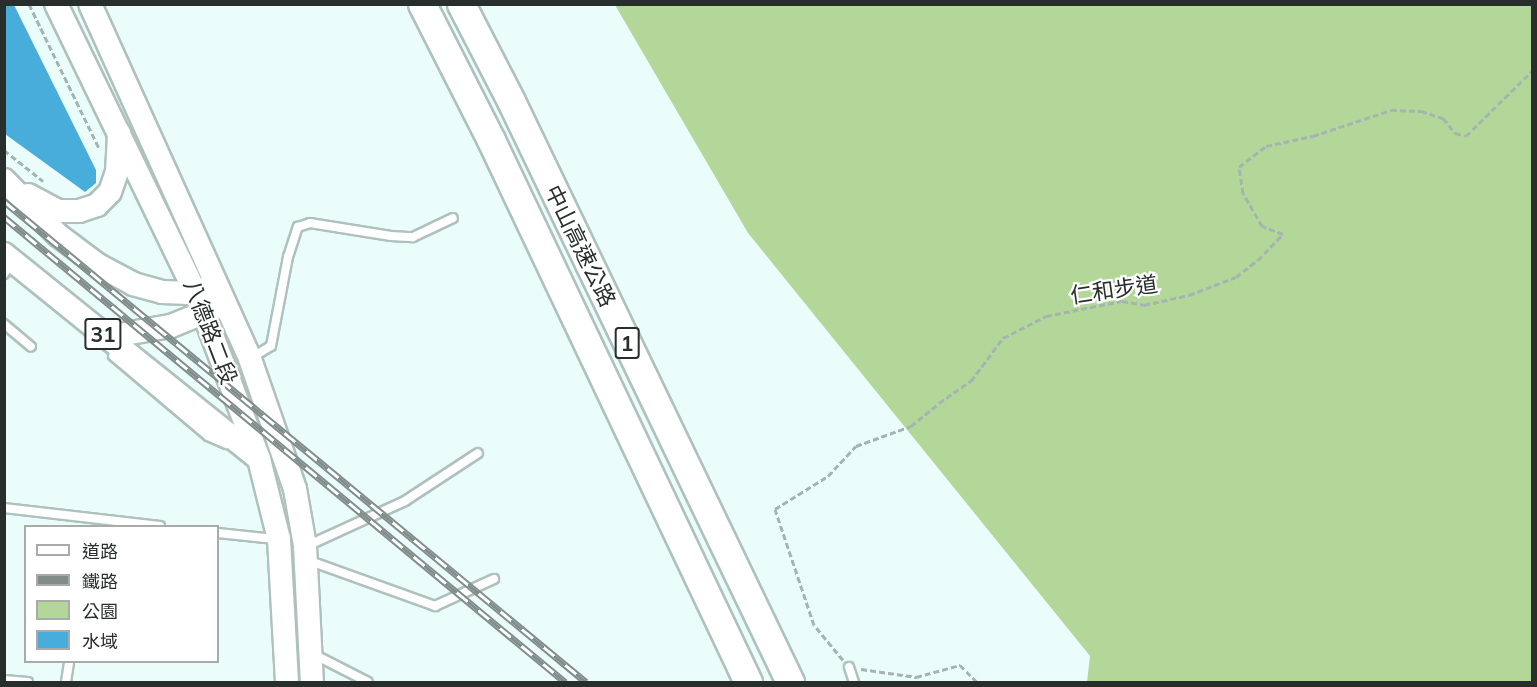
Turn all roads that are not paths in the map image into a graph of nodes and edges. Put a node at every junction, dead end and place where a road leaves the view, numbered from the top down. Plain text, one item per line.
1 (56, 4) edge
2 (90, 4) edge
3 (422, 4) edge
4 (461, 4) edge
5 (118, 129) junction
6 (4, 180) edge
7 (453, 218) dead end
8 (8, 264) edge
9 (210, 299) junction
10 (63, 314) dead end
11 (4, 324) edge
12 (108, 345) junction
13 (31, 347) dead end
14 (250, 359) junction
15 (478, 453) dead end
16 (259, 459) junction
17 (4, 508) edge
18 (85, 523) edge
19 (135, 525) edge
20 (219, 532) edge
21 (279, 539) junction
22 (305, 553) junction
23 (494, 579) dead end
24 (311, 653) junction
25 (69, 663) edge
26 (849, 667) road end
27 (4, 680) edge
28 (28, 682) edge
29 (66, 682) edge
30 (286, 682) edge
31 (312, 682) edge
32 (368, 682) edge
33 (748, 682) edge
34 (790, 682) edge
35 (854, 682) edge

1 - 5 main road, 八德路二段
2 - 9 main road, 八德路二段
3 - 33 highway, 中山高速公路 / 1
4 - 34 highway, 中山高速公路 / 1
5 - 6 main road, 31
5 - 9 main road, 八德路二段
6 - 9 main road, 31
7 - 14 lane
8 - 10 lane
8 - 12 main road, 31
9 - 12 main road, 31
9 - 14 main road, 八德路二段
9 - 16 main road, 八德路二段
11 - 13 lane
12 - 16 main road, 31
14 - 22 main road, 八德路二段
15 - 22 lane
16 - 21 main road, 八德路二段
17 - 18 lane
18 - 19 lane
20 - 21 lane
21 - 30 main road, 八德路二段
22 - 23 lane
22 - 24 main road, 八德路二段
24 - 31 main road, 八德路二段
24 - 32 lane
25 - 29 lane
26 - 35 lane
27 - 28 lane

